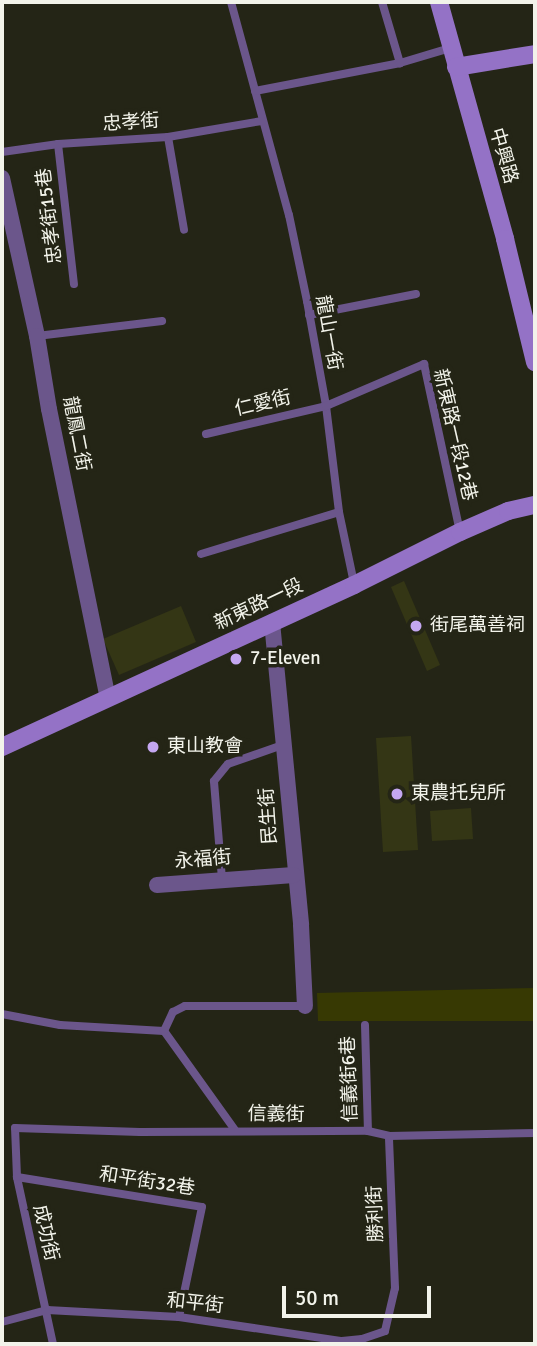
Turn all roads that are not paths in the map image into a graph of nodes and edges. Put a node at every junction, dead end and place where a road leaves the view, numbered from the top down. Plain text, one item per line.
1 (231, 2) edge
2 (382, 2) edge
3 (439, 2) edge
4 (450, 48) junction
5 (535, 54) edge
6 (400, 63) junction
7 (456, 67) junction
8 (255, 91) junction
9 (262, 121) junction
10 (169, 137) junction
11 (58, 144) junction
12 (2, 152) edge
13 (3, 188) edge
14 (184, 230) dead end
15 (74, 284) dead end
16 (416, 294) dead end
17 (309, 315) junction
18 (162, 321) dead end
19 (37, 336) junction
20 (535, 362) edge
21 (326, 406) junction
22 (206, 434) dead end
23 (535, 505) edge
24 (339, 512) junction
25 (460, 532) junction
26 (201, 554) dead end
27 (355, 585) junction
28 (272, 622) junction
29 (108, 698) junction
30 (285, 744) junction
31 (2, 747) edge
32 (294, 874) junction
33 (222, 879) junction
34 (157, 885) dead end
35 (305, 1006) joint
36 (2, 1014) edge
37 (365, 1025) dead end
38 (164, 1031) junction
39 (15, 1128) joint
40 (235, 1130) junction
41 (368, 1131) junction
42 (535, 1133) edge
43 (388, 1136) junction
44 (17, 1177) junction
45 (47, 1310) junction
46 (179, 1317) junction
47 (2, 1322) edge
48 (385, 1331) joint
49 (288, 1332) junction
50 (53, 1344) edge
51 (286, 1344) edge

1 - 8 lane, 龍山一街
2 - 6 lane
3 - 4 street, 中興路
4 - 6 lane
4 - 7 street, 中興路
5 - 7 street
6 - 8 lane
7 - 20 street, 中興路
8 - 9 lane, 龍山一街
9 - 10 lane, 忠孝街
9 - 17 lane, 龍山一街
10 - 11 lane, 忠孝街
10 - 14 lane
11 - 12 lane, 忠孝街
11 - 15 lane, 忠孝街15巷
13 - 19 street, 龍鳳二街
16 - 17 lane
17 - 21 lane, 龍山一街
18 - 19 lane
19 - 29 street, 龍鳳二街
21 - 22 lane, 仁愛街
21 - 24 lane, 龍山一街
21 - 25 lane, 新東路一段12巷
23 - 25 street, 新東路一段
24 - 26 lane
24 - 27 lane, 龍山一街
25 - 27 street, 新東路一段
27 - 28 street, 新東路一段
28 - 29 street, 新東路一段
28 - 30 street, 民生街
29 - 31 street, 新東路一段
30 - 32 street, 民生街
30 - 33 lane
32 - 33 street, 永福街
32 - 35 street, 民生街
33 - 34 street, 永福街
35 - 38 lane
36 - 38 lane
37 - 41 lane, 信義街6巷
38 - 40 lane
39 - 40 lane, 信義街
39 - 44 lane, 成功街
40 - 41 lane, 信義街
41 - 43 lane, 信義街
42 - 43 lane, 信義街
43 - 48 lane, 勝利街
44 - 45 lane, 成功街
44 - 46 lane, 和平街32巷
45 - 46 lane, 和平街
45 - 47 lane, 和平街
45 - 50 lane, 成功街
46 - 49 lane, 和平街
48 - 49 lane, 和平街
49 - 51 lane

